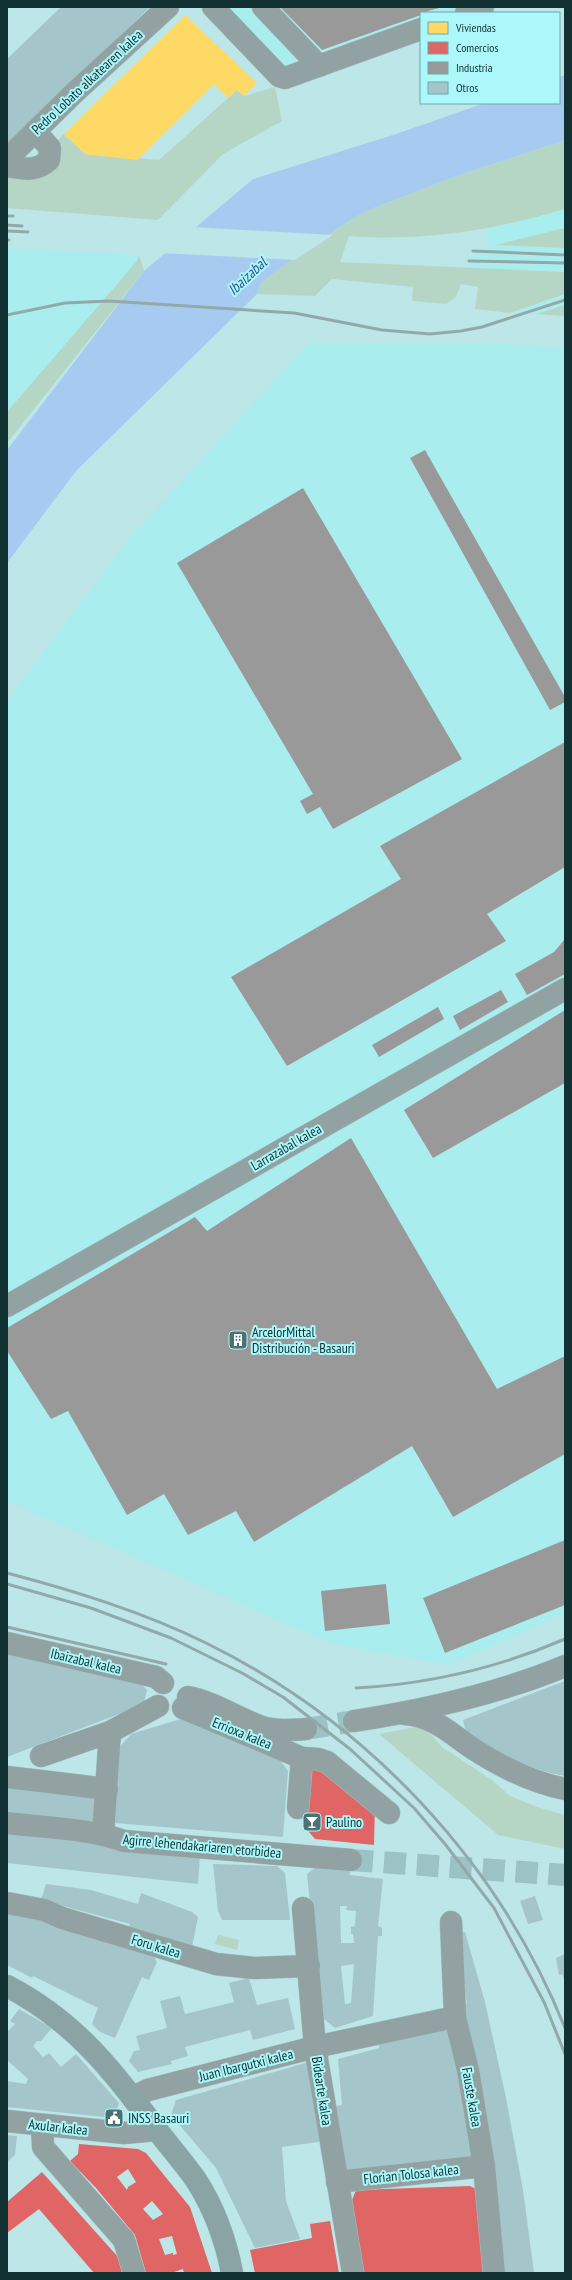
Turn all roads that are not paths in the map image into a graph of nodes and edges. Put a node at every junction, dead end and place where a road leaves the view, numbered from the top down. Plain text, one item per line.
1 (168, 7) edge
2 (213, 7) edge
3 (263, 7) edge
4 (483, 7) edge
5 (469, 12) edge
6 (420, 29) edge
7 (319, 66) junction
8 (35, 131) junction
9 (7, 159) edge
10 (7, 166) edge
11 (565, 989) edge
12 (7, 1306) edge
13 (7, 1644) edge
14 (565, 1666) edge
15 (163, 1684) junction
16 (468, 1697) junction
17 (185, 1703) junction
18 (158, 1706) junction
19 (396, 1714) junction
20 (354, 1721) tunnel mouth
21 (306, 1729) tunnel mouth
22 (110, 1732) junction
23 (451, 1732) junction
24 (41, 1756) dead end
25 (302, 1758) junction
26 (7, 1777) edge
27 (107, 1789) junction
28 (565, 1789) edge
29 (298, 1808) dead end
30 (389, 1813) dead end
31 (7, 1824) edge
32 (103, 1834) junction
33 (350, 1860) tunnel mouth
34 (7, 1903) edge
35 (302, 1908) dead end
36 (451, 1922) dead end
37 (309, 1966) junction
38 (7, 1986) edge
39 (455, 2017) junction
40 (315, 2047) junction
41 (133, 2097) junction
42 (7, 2121) edge
43 (42, 2126) junction
44 (157, 2130) junction
45 (484, 2166) junction
46 (337, 2182) junction
47 (134, 2273) edge
48 (232, 2273) edge
49 (352, 2273) edge
50 (494, 2273) edge

1 - 8 street, Pedro Lobato alkatearen kalea
2 - 7 street
3 - 7 street
4 - 5 street
6 - 7 street
8 - 9 street, Pedro Lobato alkatearen kalea
8 - 10 street
11 - 12 street, Larrazabal kalea
13 - 15 street, Ibaizabal kalea
14 - 16 street
15 - 17 street
15 - 18 street
16 - 19 street
16 - 23 street
17 - 18 street
17 - 21 street
17 - 25 street, Errioxa kalea
18 - 22 street
19 - 20 street
19 - 23 street
22 - 24 street
22 - 27 street
23 - 28 street
25 - 29 street
25 - 30 street, Errioxa kalea
26 - 27 street
27 - 32 street
31 - 32 street, Agirre lehendakariaren etorbidea
32 - 33 street, Agirre lehendakariaren etorbidea
34 - 37 street, Foru kalea
35 - 37 street, Bidearte kalea
36 - 39 street, Fauste kalea
37 - 40 street, Bidearte kalea
38 - 41 main road
39 - 40 street, Juan Ibargutxi kalea
39 - 45 street, Fauste kalea
40 - 41 street, Juan Ibargutxi kalea
40 - 46 street, Bidearte kalea
41 - 44 main road
42 - 43 street, Axular kalea
43 - 44 street, Axular kalea
43 - 47 street
44 - 48 main road
45 - 46 street, Florian Tolosa kalea
45 - 50 street, Fauste kalea
46 - 49 street, Bidearte kalea

